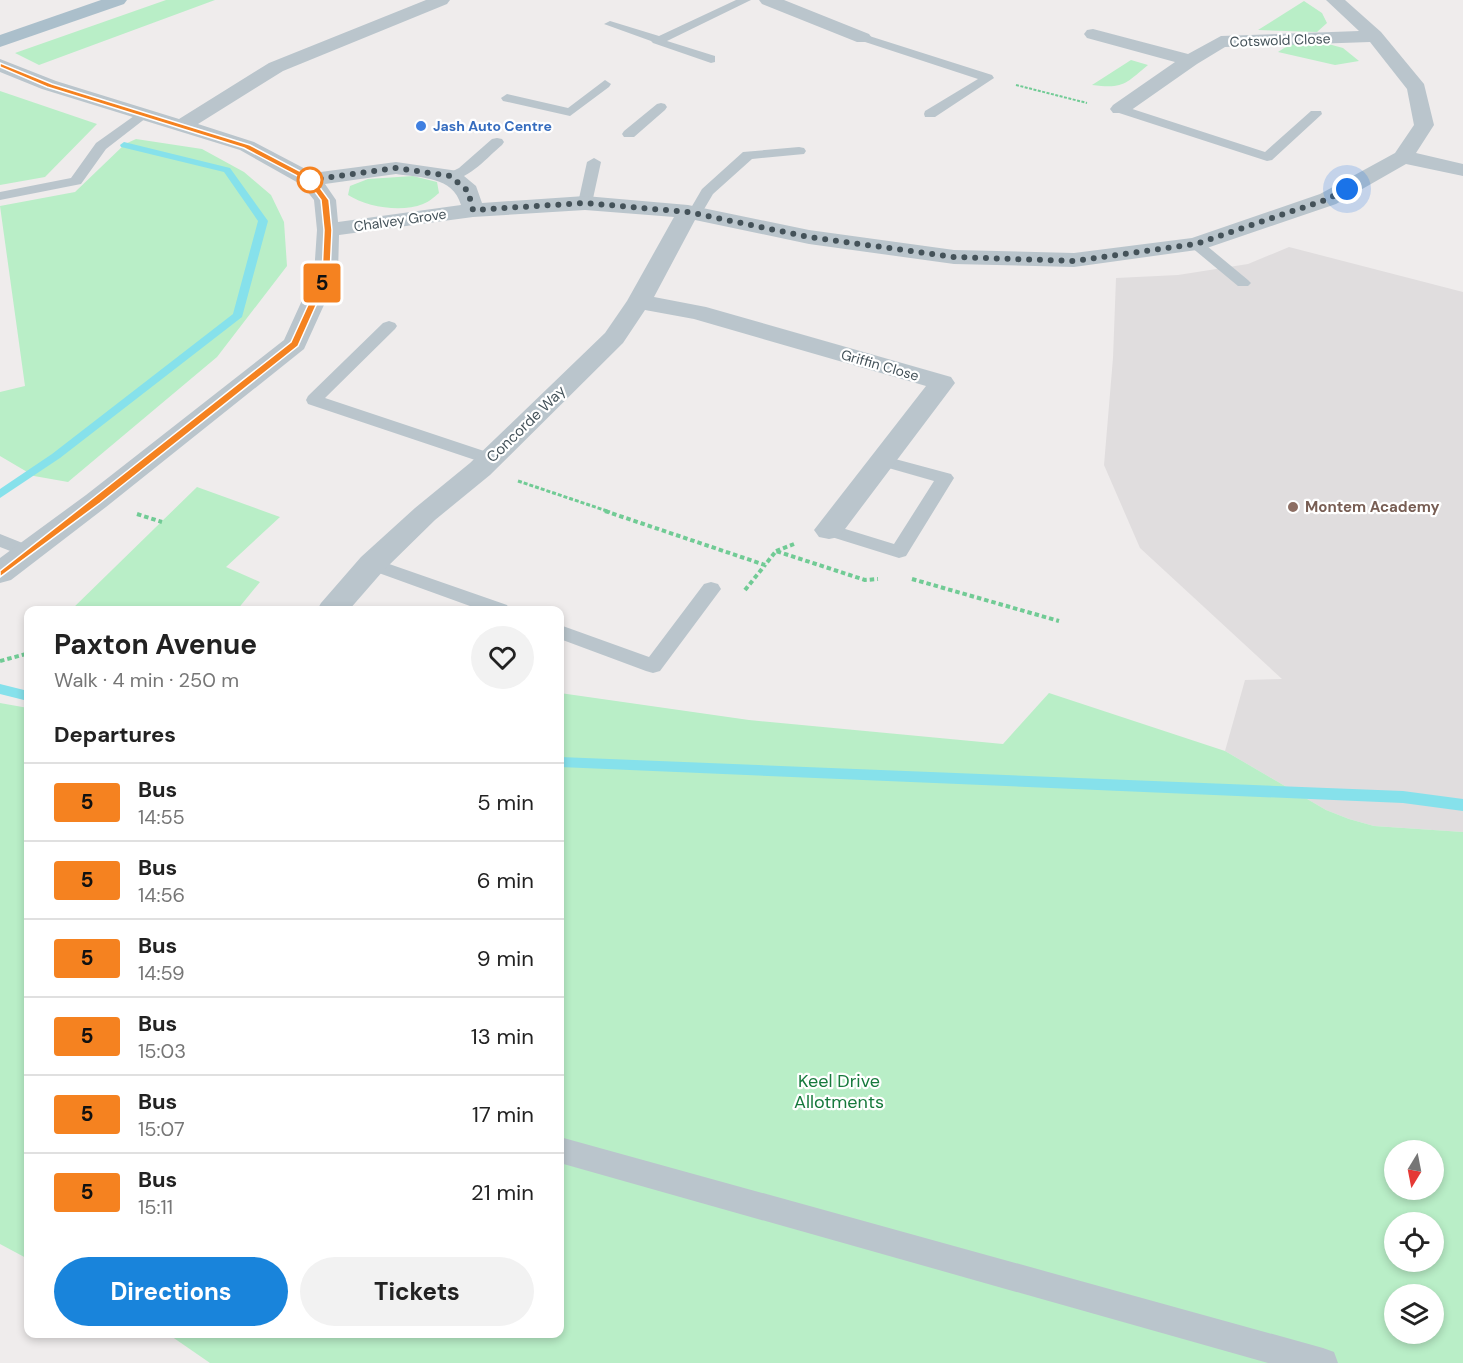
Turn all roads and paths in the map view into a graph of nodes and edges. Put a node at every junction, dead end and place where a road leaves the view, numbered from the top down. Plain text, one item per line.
1 (85, 0) edge
2 (118, 0) edge
3 (441, 0) edge
4 (744, 0) edge
5 (1335, 0) edge
6 (779, 1) edge
7 (37, 22) junction
8 (610, 24) dead end
9 (0, 29) edge
10 (1093, 34) dead end
11 (1375, 36) junction
12 (863, 38) joint
13 (661, 40) junction
14 (0, 41) edge
15 (711, 59) dead end
16 (1190, 60) junction
17 (0, 65) edge
18 (988, 78) junction
19 (605, 84) dead end
20 (507, 98) dead end
21 (661, 107) dead end
22 (1120, 109) junction
23 (930, 114) dead end
24 (1316, 114) dead end
25 (141, 115) junction
26 (183, 125) junction
27 (629, 134) dead end
28 (497, 142) dead end
29 (800, 151) dead end
30 (1403, 157) junction
31 (594, 162) dead end
32 (1463, 170) edge
33 (450, 176) junction
34 (310, 180) junction
35 (0, 196) edge
36 (585, 203) junction
37 (473, 210) junction
38 (691, 213) junction
39 (328, 230) junction
40 (1196, 244) junction
41 (1243, 283) dead end
42 (639, 302) junction
43 (389, 326) dead end
44 (884, 461) junction
45 (485, 464) junction
46 (830, 530) joint
47 (0, 540) edge
48 (28, 552) junction
49 (372, 564) junction
50 (0, 573) edge
51 (903, 577) dead end
52 (884, 579) dead end
53 (711, 588) dead end
54 (335, 606) edge
55 (489, 606) edge
56 (1059, 621) dead end
57 (564, 633) edge
58 (24, 655) edge
59 (0, 661) edge
60 (564, 1151) edge
61 (1323, 1363) edge

1 - 7 main road
2 - 7 main road
3 - 26 street
4 - 13 lane
5 - 11 street, Chalvey Grove
6 - 12 street
7 - 9 main road
7 - 14 main road
8 - 13 lane
10 - 16 street
11 - 16 street, Cotswold Close
11 - 30 street, Chalvey Grove
12 - 18 lane
13 - 15 lane
16 - 22 street, Cotswold Close
17 - 25 street
18 - 22 path
18 - 23 lane
19 - 20 lane
21 - 27 lane
22 - 24 lane
25 - 26 street
25 - 35 lane
26 - 34 street
28 - 33 lane
29 - 38 lane
30 - 32 street
30 - 40 street, Chalvey Grove
31 - 36 lane
33 - 34 street
33 - 37 street
34 - 39 street
36 - 37 street, Chalvey Grove
36 - 38 street, Chalvey Grove
37 - 39 street, Chalvey Grove
38 - 40 street, Chalvey Grove
38 - 42 street, Concorde Way
39 - 48 street
40 - 41 lane
42 - 44 street, Griffin Close
42 - 45 street, Concorde Way
43 - 45 lane
44 - 46 street, Griffin Close
44 - 46 lane
45 - 49 street, Concorde Way
45 - 52 path
47 - 48 lane
48 - 50 street
49 - 54 street, Concorde Way
49 - 55 lane
51 - 56 path
53 - 57 lane
58 - 59 path
60 - 61 lane

